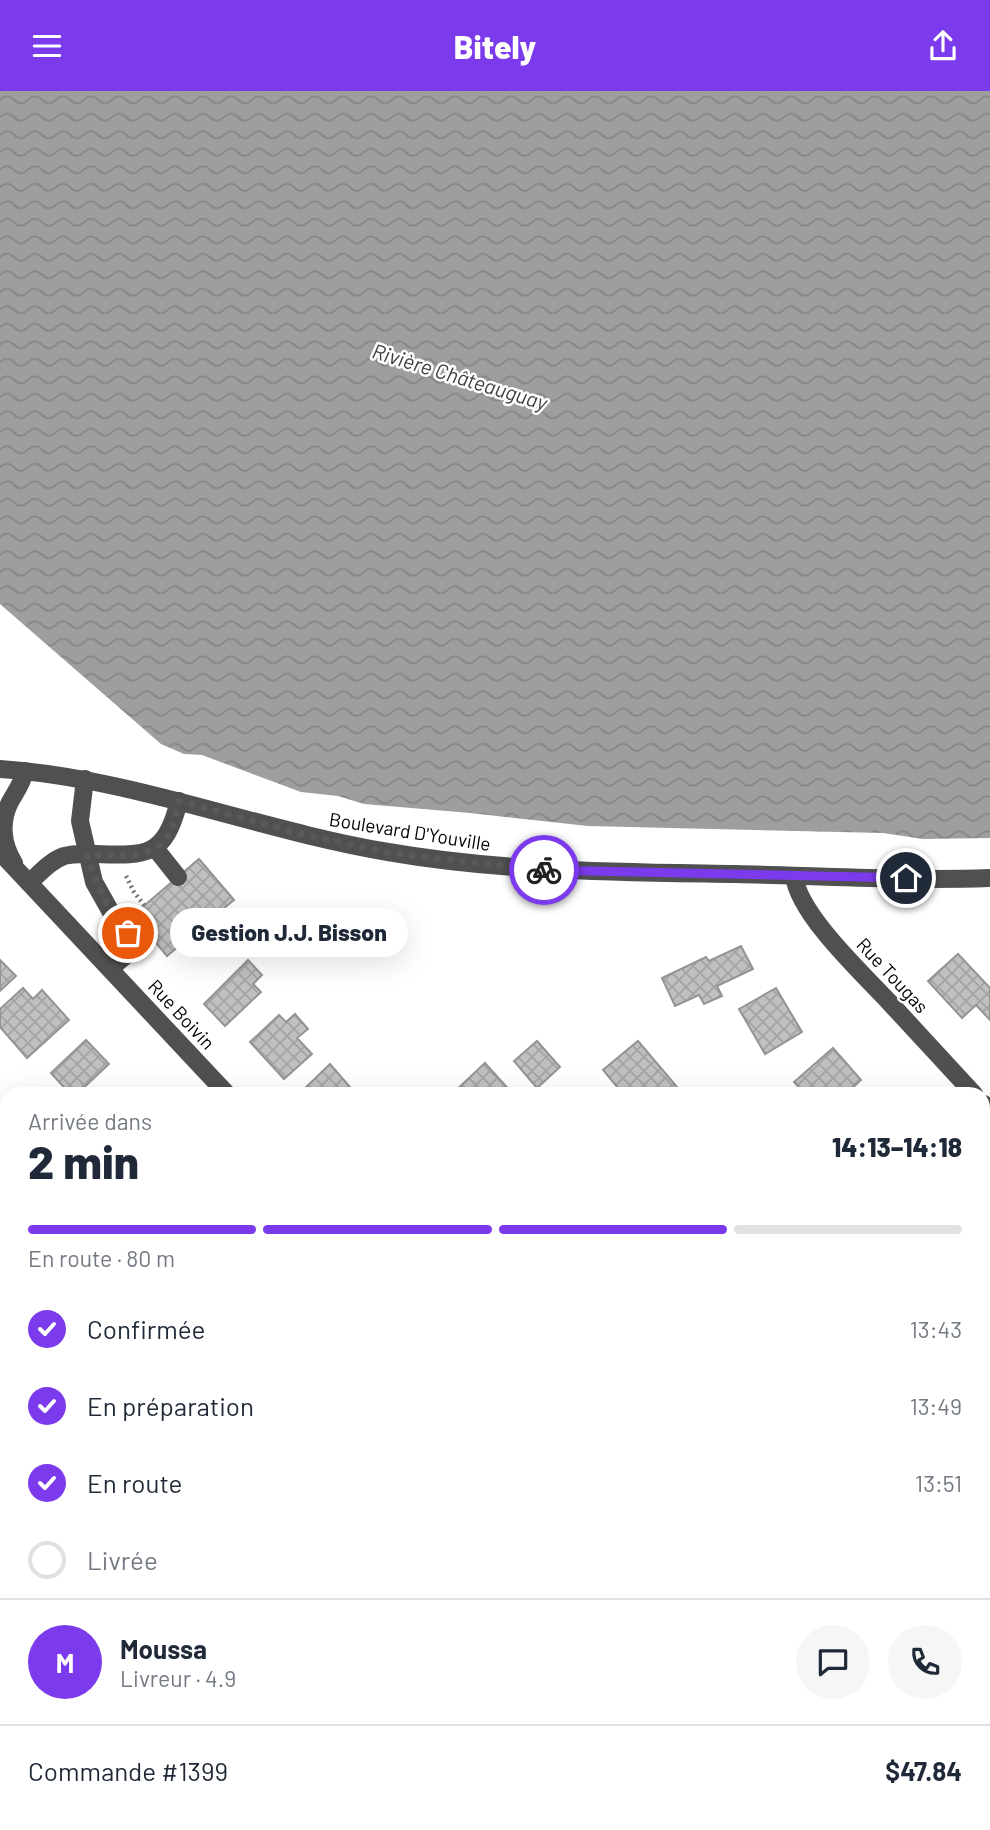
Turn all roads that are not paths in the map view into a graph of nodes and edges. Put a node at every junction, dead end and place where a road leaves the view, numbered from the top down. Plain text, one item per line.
1 (0, 769) edge
2 (24, 771) junction
3 (85, 779) junction
4 (179, 801) junction
5 (155, 848) junction
6 (0, 852) edge
7 (87, 854) junction
8 (794, 876) junction
9 (24, 877) junction
10 (178, 877) dead end
11 (990, 878) edge
12 (110, 969) junction
13 (220, 1087) edge
14 (968, 1087) edge

1 - 2 street, Boulevard D'Youville
2 - 3 street, Boulevard D'Youville
2 - 9 street, Rue Boivin
3 - 4 street, Boulevard D'Youville
3 - 7 street
4 - 5 street
4 - 8 street, Boulevard D'Youville
5 - 7 street
5 - 10 street
6 - 9 street, Rue Boivin
7 - 9 street
7 - 12 street
8 - 11 street, Boulevard D'Youville
8 - 14 street, Rue Tougas
9 - 12 street, Rue Boivin
12 - 13 street, Rue Boivin

